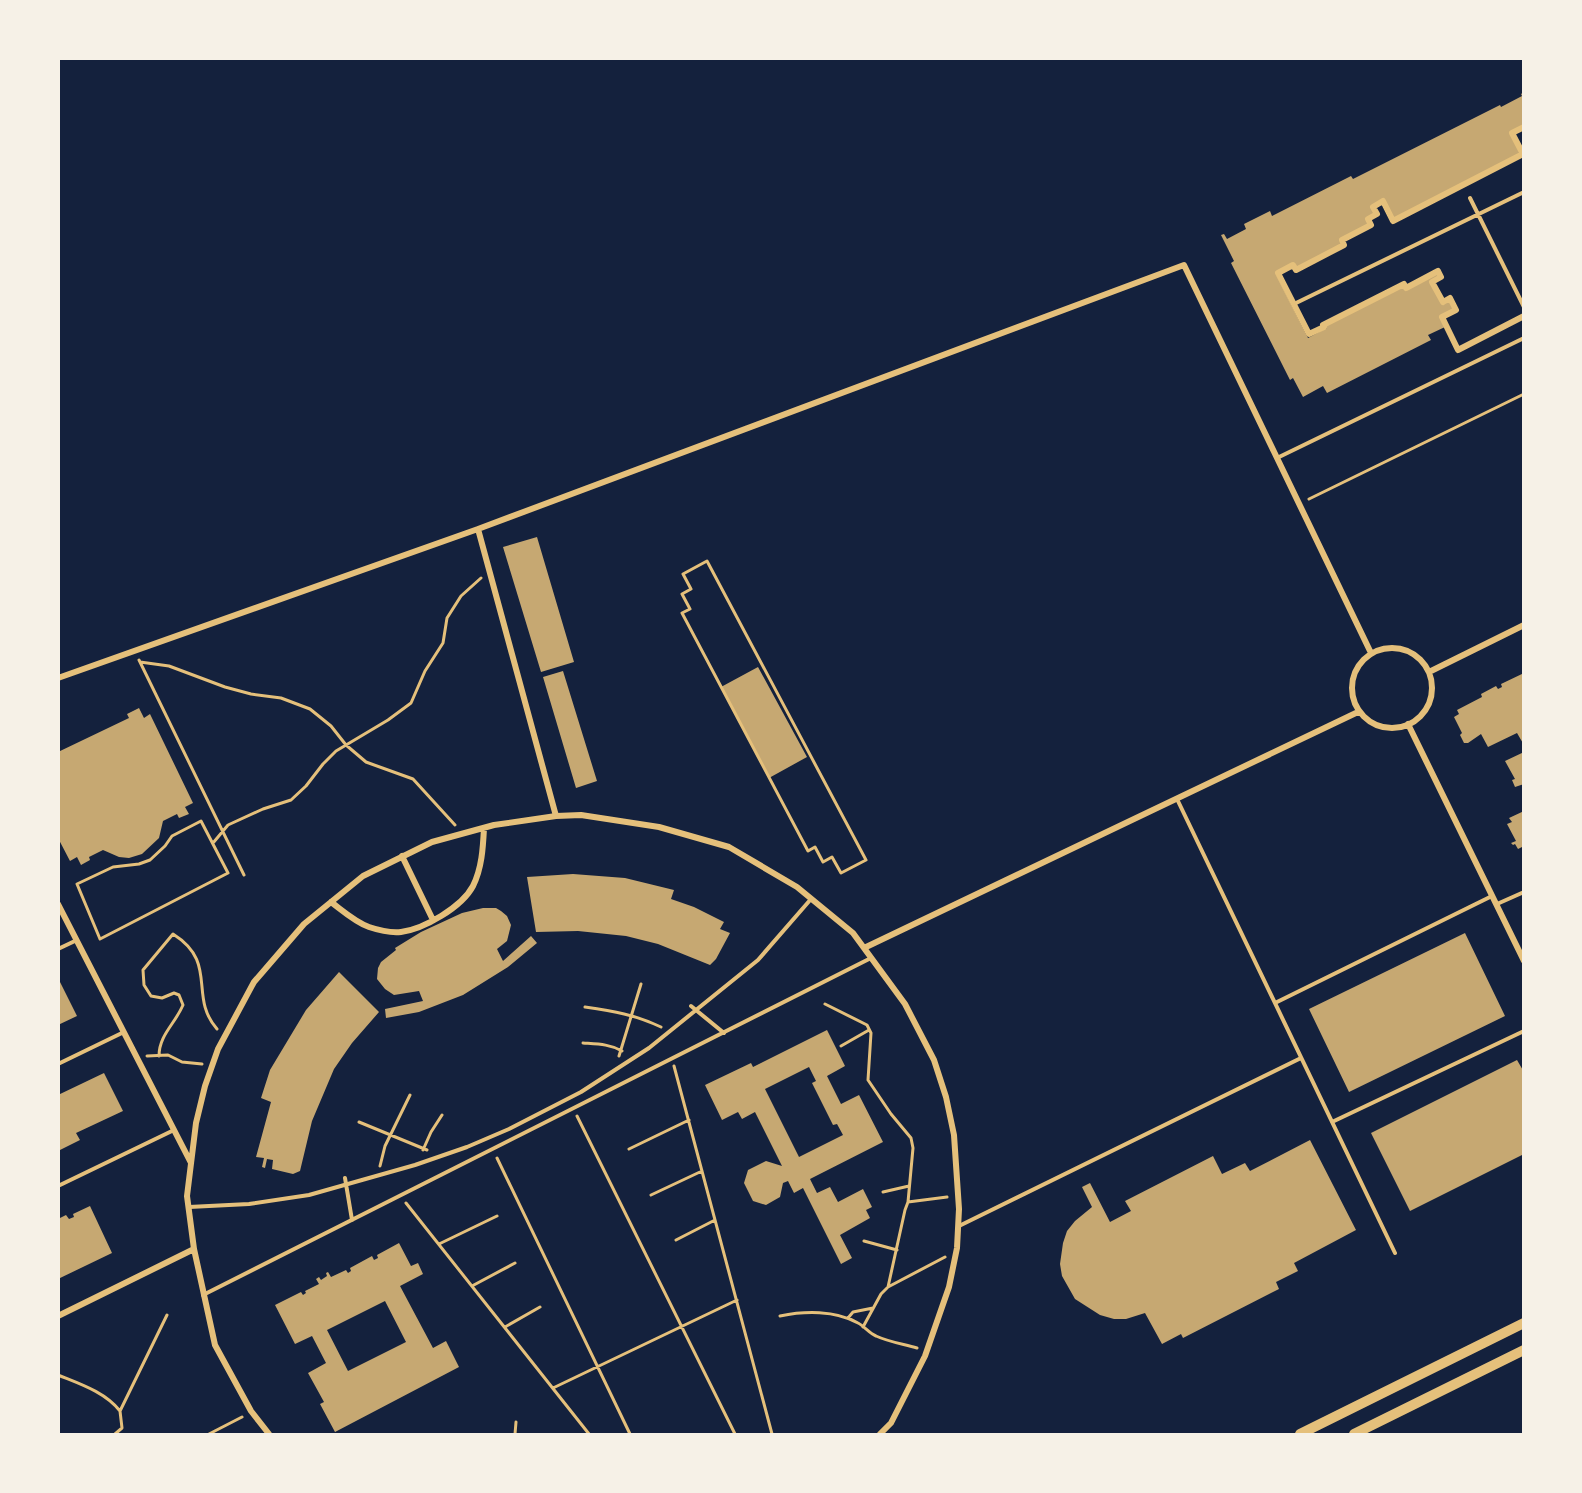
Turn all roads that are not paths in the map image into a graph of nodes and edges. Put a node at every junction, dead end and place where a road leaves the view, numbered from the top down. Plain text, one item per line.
1 (1524, 127) edge
2 (1524, 192) edge
3 (1470, 198) dead end
4 (1478, 214) junction
5 (1294, 304) junction
6 (1524, 307) edge
7 (1524, 316) edge
8 (1524, 338) edge
9 (1277, 458) junction
10 (478, 529) junction
11 (1524, 625) edge
12 (1371, 653) junction
13 (1429, 672) junction
14 (58, 678) edge
15 (1358, 712) junction
16 (1408, 724) junction
17 (1176, 799) junction
18 (556, 816) junction
19 (484, 828) junction
20 (402, 856) junction
21 (1524, 892) edge
22 (1492, 896) junction
23 (812, 899) junction
24 (331, 902) junction
25 (58, 904) edge
26 (1496, 905) junction
27 (433, 920) junction
28 (77, 940) junction
29 (864, 948) junction
30 (58, 949) edge
31 (872, 958) junction
32 (1524, 961) edge
33 (1275, 1003) junction
34 (691, 1006) dead end
35 (697, 1010) junction
36 (1524, 1030) edge
37 (124, 1032) junction
38 (724, 1033) junction
39 (1301, 1058) junction
40 (58, 1064) edge
41 (1332, 1122) junction
42 (174, 1130) junction
43 (191, 1163) junction
44 (345, 1178) dead end
45 (345, 1185) junction
46 (58, 1186) edge
47 (188, 1207) junction
48 (352, 1220) junction
49 (958, 1226) junction
50 (194, 1249) junction
51 (1395, 1253) dead end
52 (203, 1295) junction
53 (58, 1316) edge
54 (1524, 1323) edge
55 (1524, 1350) edge
56 (269, 1434) edge
57 (880, 1434) edge
58 (1300, 1434) edge
59 (1354, 1434) edge

1 - 5 street
2 - 4 lane
3 - 4 lane
4 - 5 lane
4 - 6 lane
5 - 7 street
8 - 9 lane
9 - 10 street
9 - 12 street
10 - 14 street
10 - 18 street
11 - 13 street
12 - 13 street
12 - 15 street
13 - 16 street
15 - 16 street
15 - 17 street
16 - 22 street
17 - 29 street
17 - 33 lane
18 - 19 street
18 - 23 street
19 - 20 street
19 - 27 street
20 - 24 street
20 - 27 street
21 - 26 lane
22 - 26 street
22 - 33 lane
23 - 29 street
23 - 35 lane
24 - 27 street
24 - 43 street
25 - 28 street
26 - 32 street
28 - 30 lane
28 - 37 street
29 - 31 street
31 - 38 lane
31 - 49 street
33 - 39 lane
34 - 35 lane
35 - 38 lane
35 - 45 lane
36 - 41 lane
37 - 40 lane
37 - 42 street
38 - 48 lane
39 - 41 lane
39 - 49 lane
41 - 51 lane
42 - 43 street
42 - 46 lane
43 - 47 street
44 - 45 lane
45 - 47 lane
45 - 48 lane
47 - 50 street
48 - 52 lane
49 - 57 street
50 - 52 street
50 - 53 street
52 - 56 street
54 - 58 main road
55 - 59 main road

